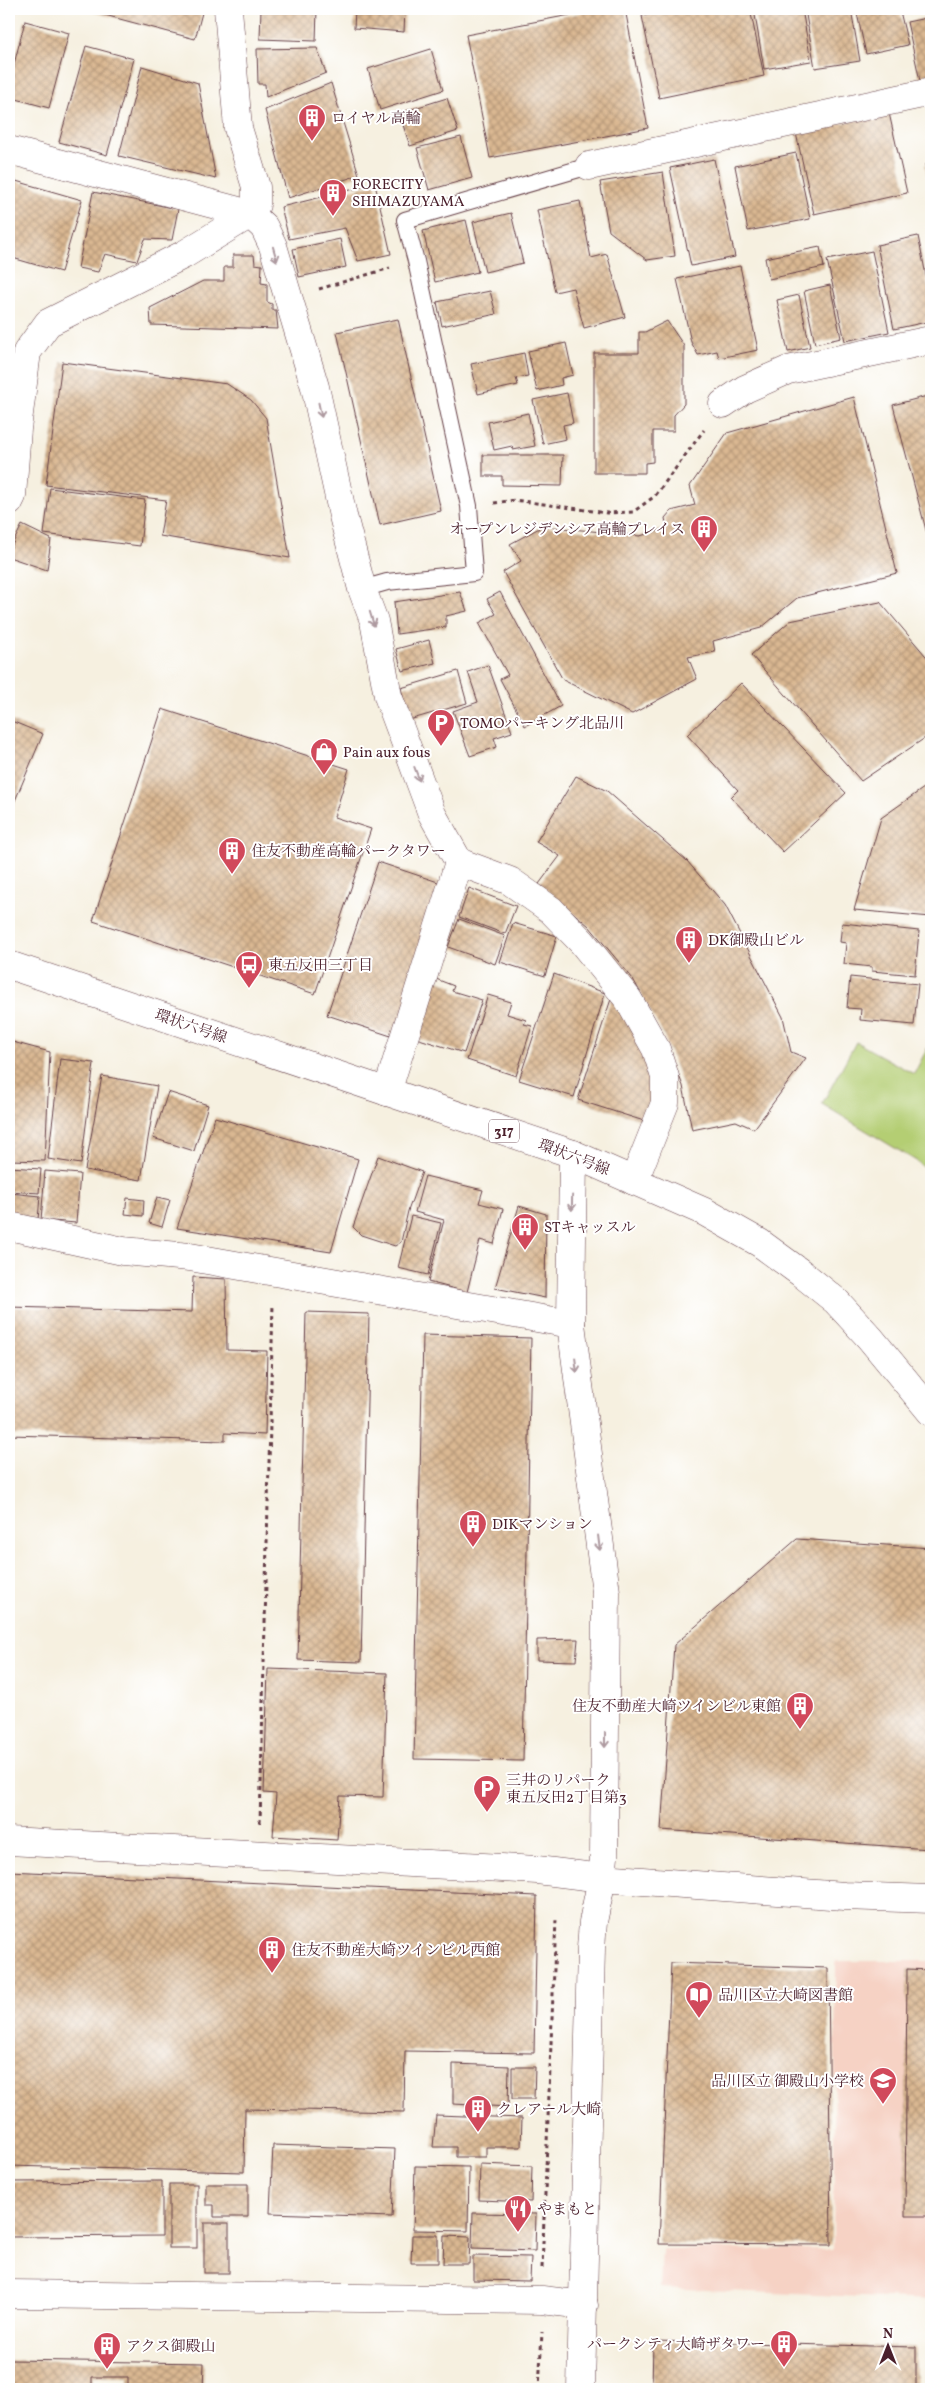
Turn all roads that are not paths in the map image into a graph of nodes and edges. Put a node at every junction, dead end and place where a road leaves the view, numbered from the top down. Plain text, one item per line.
1 (228, 9) edge
2 (931, 92) edge
3 (9, 150) edge
4 (590, 166) joint
5 (250, 214) junction
6 (931, 340) edge
7 (715, 414) road end
8 (9, 502) edge
9 (362, 589) junction
10 (459, 862) junction
11 (9, 965) edge
12 (387, 1092) junction
13 (573, 1154) junction
14 (634, 1181) junction
15 (9, 1226) edge
16 (571, 1324) junction
17 (931, 1412) edge
18 (9, 1841) edge
19 (602, 1878) junction
20 (931, 1899) edge
21 (9, 2294) edge
22 (584, 2305) junction
23 (581, 2389) edge

1 - 5 street
2 - 4 street
3 - 5 street
4 - 9 lane
5 - 8 street
5 -> 9 street
6 - 7 street
9 -> 10 street
10 - 12 street
10 - 14 street
11 - 12 street, 環状六号線 / 317
12 - 13 street, 環状六号線 / 317
13 - 14 street, 環状六号線 / 317
13 -> 16 street
14 - 17 street, 環状六号線 / 317
15 - 16 street
16 -> 19 street
18 - 19 street
19 - 20 street
19 - 22 street
21 - 22 street
22 - 23 street

